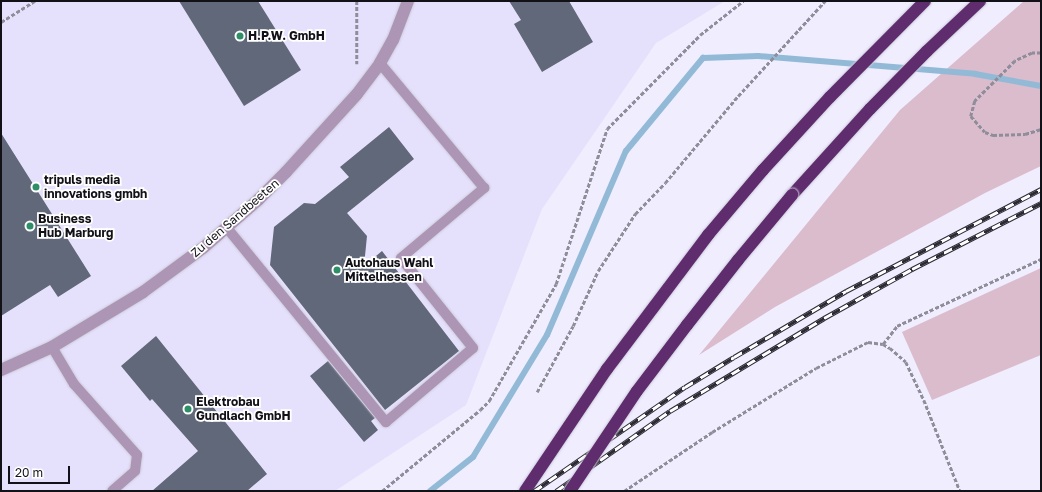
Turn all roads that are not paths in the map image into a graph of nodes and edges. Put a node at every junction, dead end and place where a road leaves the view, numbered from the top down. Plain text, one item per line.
1 (408, 1) edge
2 (926, 1) edge
3 (980, 1) edge
4 (380, 63) junction
5 (227, 228) junction
6 (52, 347) junction
7 (1, 370) edge
8 (112, 491) edge
9 (525, 491) edge
10 (570, 491) edge

1 - 4 street, Zu den Sandbeeten
2 - 9 highway
3 - 10 highway, bridge
4 - 5 street, Zu den Sandbeeten
4 - 5 lane
5 - 6 street, Zu den Sandbeeten
6 - 7 street, Zu den Sandbeeten
6 - 8 lane

